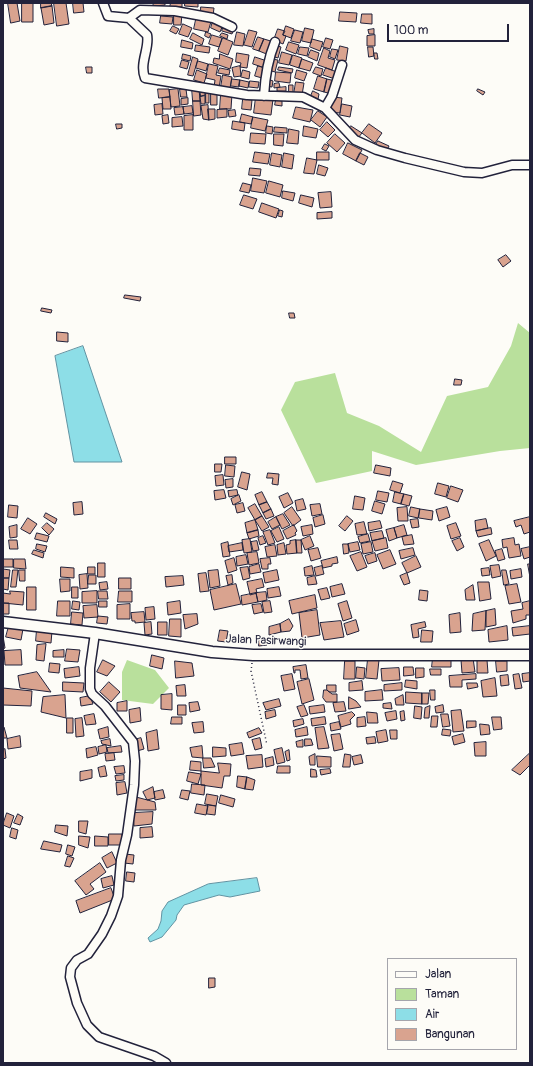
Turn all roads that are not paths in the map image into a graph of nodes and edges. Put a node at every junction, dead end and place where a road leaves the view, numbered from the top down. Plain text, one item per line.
1 (103, 3) edge
2 (130, 18) junction
3 (232, 27) dead end
4 (275, 42) dead end
5 (342, 65) dead end
6 (264, 96) junction
7 (324, 108) junction
8 (530, 165) edge
9 (3, 622) edge
10 (95, 633) junction
11 (530, 655) edge
12 (166, 1063) edge

1 - 2 street
2 - 3 street
2 - 6 street
4 - 6 street
5 - 7 street
6 - 7 street
7 - 8 street
9 - 10 street, Jalan Pasirwangi
10 - 11 street, Jalan Pasirwangi
10 - 12 street

